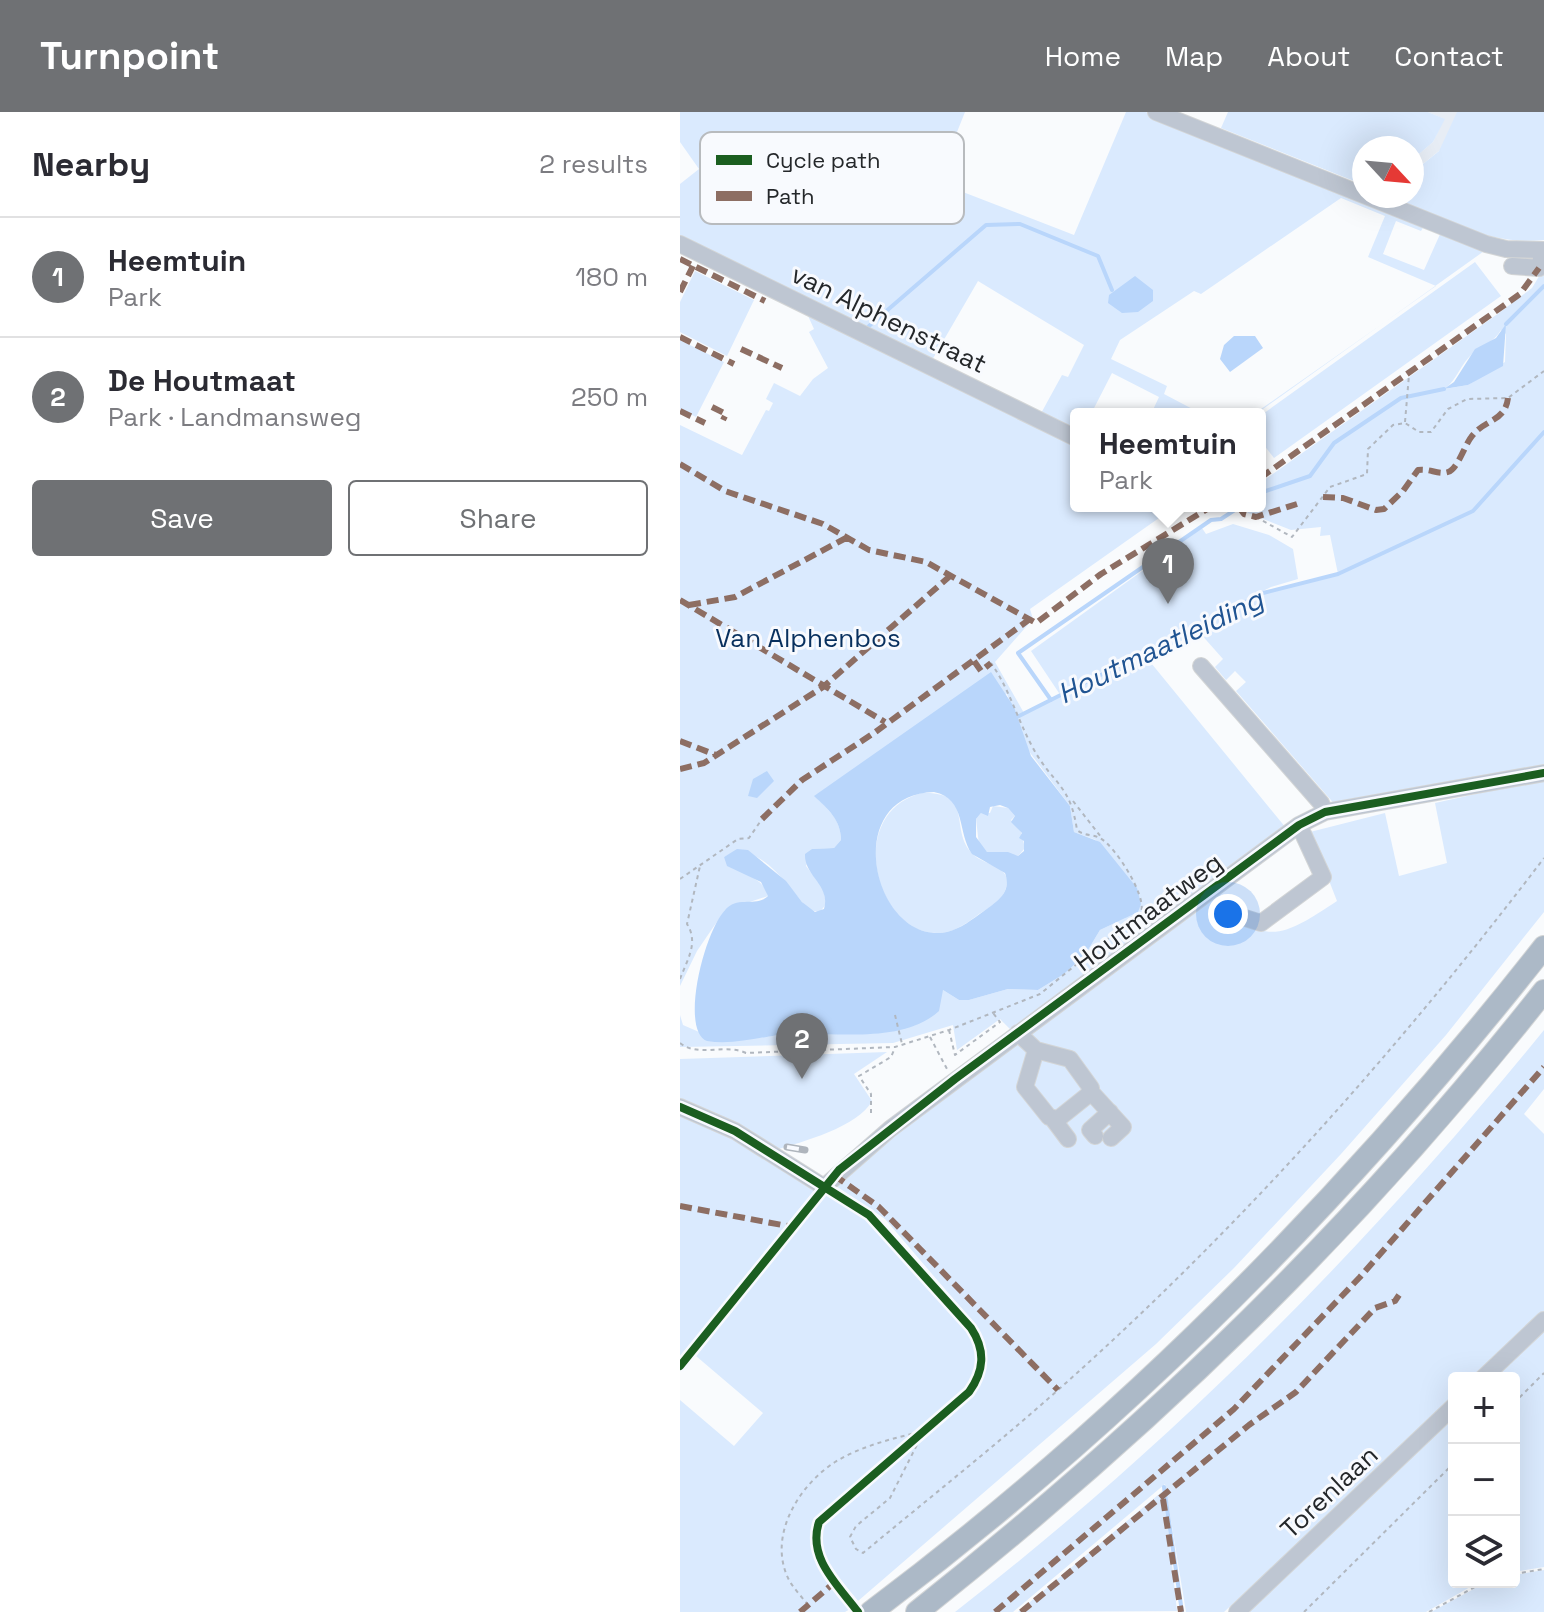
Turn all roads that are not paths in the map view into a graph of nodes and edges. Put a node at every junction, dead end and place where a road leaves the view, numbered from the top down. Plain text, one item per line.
1 (1156, 112) edge
2 (680, 244) edge
3 (1544, 250) edge
4 (1512, 266) dead end
5 (1070, 435) edge
6 (1201, 666) dead end
7 (1544, 773) edge
8 (1325, 812) junction
9 (1299, 825) junction
10 (1242, 917) dead end
11 (1544, 947) edge
12 (1544, 991) edge
13 (1018, 1033) junction
14 (1036, 1050) junction
15 (1091, 1092) junction
16 (680, 1107) edge
17 (1053, 1119) junction
18 (1103, 1137) dead end
19 (1068, 1139) dead end
20 (1544, 1320) edge
21 (1489, 1372) edge
22 (1448, 1412) edge
23 (871, 1612) edge
24 (917, 1612) edge
25 (1237, 1612) edge

1 - 3 street
2 - 5 street, van Alphenstraat
3 - 4 street
6 - 8 street
7 - 8 street, Houtmaatweg
8 - 9 street, Houtmaatweg
9 - 10 street
9 - 13 street, Houtmaatweg
11 - 23 highway
12 - 24 highway
13 - 14 street
13 - 16 street, Houtmaatweg
14 - 15 street
14 - 17 street
15 - 17 street
15 - 18 street
17 - 19 street
20 - 21 street
22 - 25 street, Torenlaan

